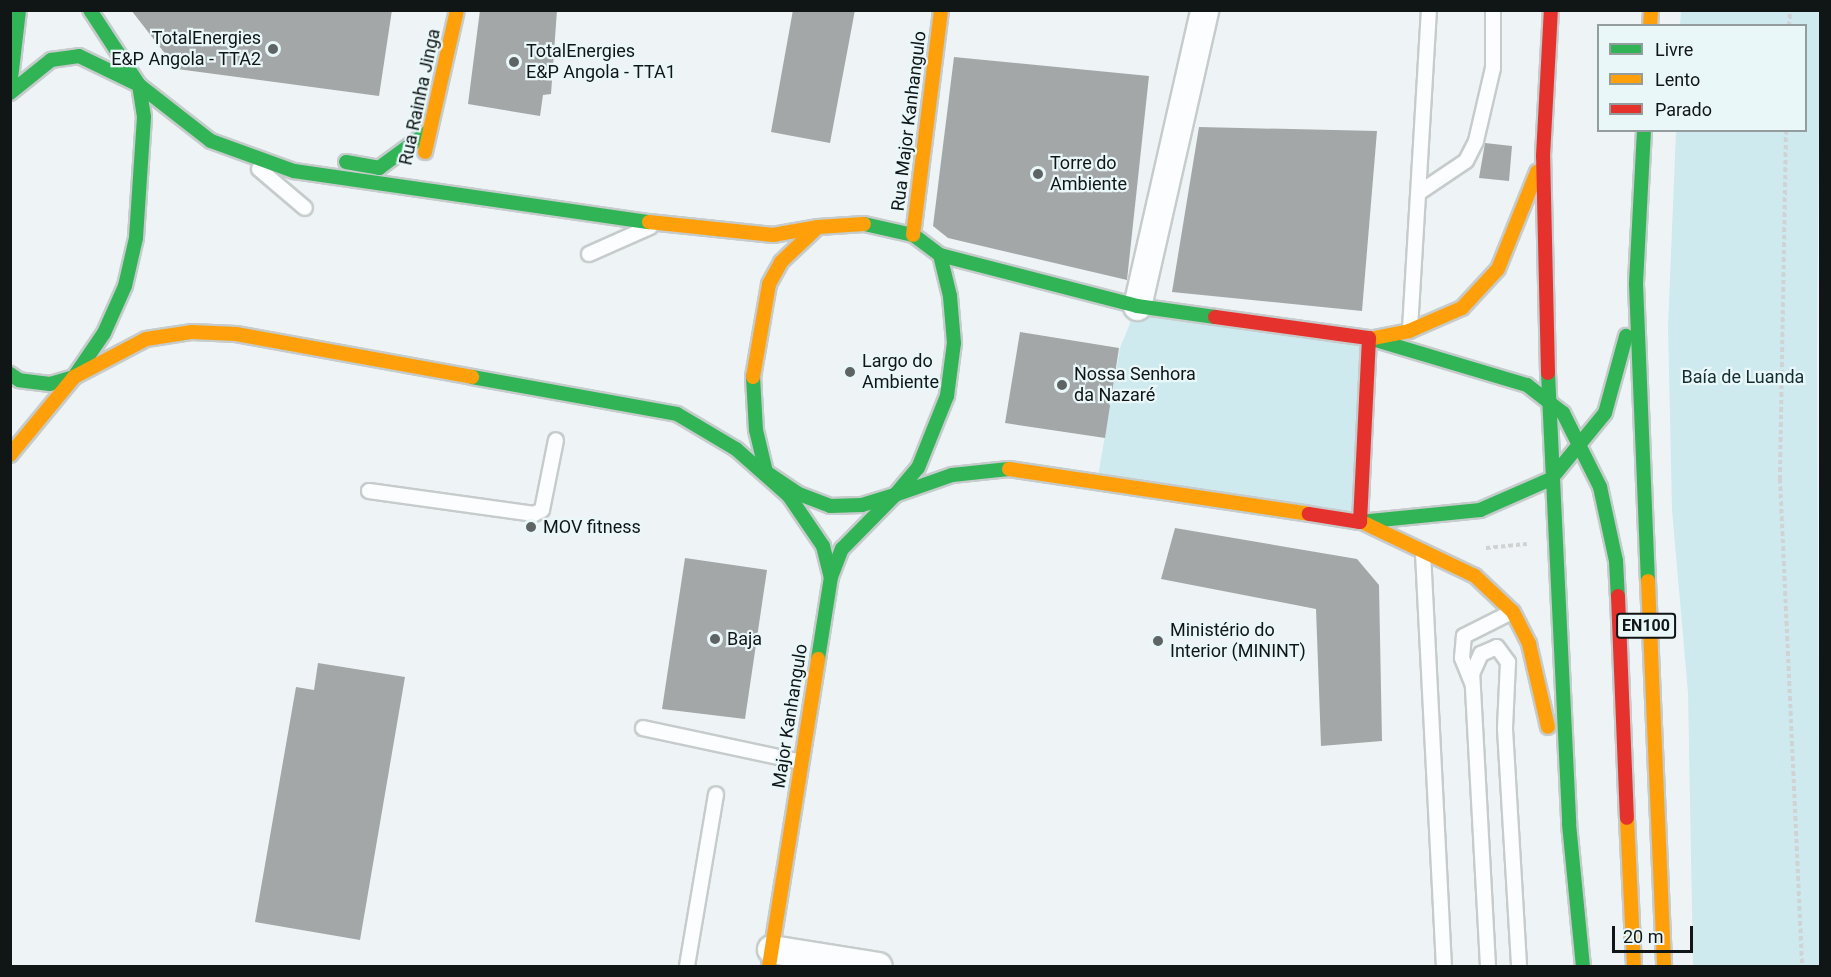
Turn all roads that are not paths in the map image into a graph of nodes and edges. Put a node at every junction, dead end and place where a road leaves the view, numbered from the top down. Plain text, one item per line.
1 (19, 10) edge
2 (90, 10) edge
3 (457, 10) edge
4 (941, 10) edge
5 (1204, 10) edge
6 (1429, 10) edge
7 (1493, 10) edge
8 (1551, 10) edge
9 (139, 85) junction
10 (10, 87) edge
11 (10, 93) edge
12 (192, 106) dead end
13 (218, 126) dead end
14 (428, 132) junction
15 (1644, 132) edge
16 (242, 154) junction
17 (1543, 156) junction
18 (331, 159) dead end
19 (421, 179) junction
20 (1420, 192) junction
21 (305, 208) dead end
22 (657, 223) junction
23 (818, 227) junction
24 (913, 235) junction
25 (589, 254) dead end
26 (940, 255) junction
27 (1636, 285) junction
28 (1137, 306) junction
29 (1409, 331) junction
30 (1369, 338) junction
31 (10, 374) edge
32 (74, 377) junction
33 (1551, 401) junction
34 (556, 440) dead end
35 (1581, 445) junction
36 (10, 455) edge
37 (766, 472) junction
38 (1551, 479) junction
39 (369, 491) dead end
40 (895, 495) junction
41 (1360, 522) junction
42 (1423, 548) junction
43 (831, 577) junction
44 (1514, 612) junction
45 (1473, 685) junction
46 (643, 728) dead end
47 (801, 762) junction
48 (716, 794) dead end
49 (1569, 824) junction
50 (770, 958) edge
51 (687, 966) edge
52 (878, 966) edge
53 (1444, 966) edge
54 (1488, 966) edge
55 (1519, 966) edge
56 (1583, 966) edge
57 (1634, 966) edge
58 (1664, 966) edge

1 - 10 main road
2 - 9 main road
3 - 14 main road, Rua Rainha Jinga
4 - 24 main road, Rua Major Kanhangulo
5 - 28 street
6 - 20 lane
7 - 20 lane
8 - 17 main road
9 - 11 main road
9 - 16 main road
9 - 32 main road
12 - 13 main road
14 - 18 main road
14 - 19 main road, Rua Rainha Jinga
15 - 27 main road, EN100
16 - 19 main road
16 - 21 lane
17 - 29 main road
17 - 33 main road
19 - 22 main road
20 - 29 lane
22 - 23 main road
22 - 25 lane
23 - 24 main road
23 - 37 main road
24 - 26 main road
26 - 28 main road
26 - 40 main road, Major Kanhangulo
27 - 35 main road
27 - 58 main road, EN100
28 - 30 main road
29 - 30 main road
30 - 33 main road
30 - 41 main road
31 - 32 main road
32 - 36 main road
32 - 37 main road
33 - 35 main road
33 - 38 main road
34 - 39 lane
35 - 38 main road
35 - 57 main road
37 - 40 main road
37 - 43 main road
38 - 41 main road
38 - 49 main road
40 - 41 main road
40 - 43 main road, Major Kanhangulo
41 - 42 main road
42 - 44 main road
42 - 53 lane
43 - 47 main road, Major Kanhangulo
44 - 45 lane
44 - 49 main road
45 - 54 lane
45 - 55 lane
46 - 47 lane
47 - 50 main road, Major Kanhangulo
48 - 51 lane
49 - 56 main road
50 - 52 street

